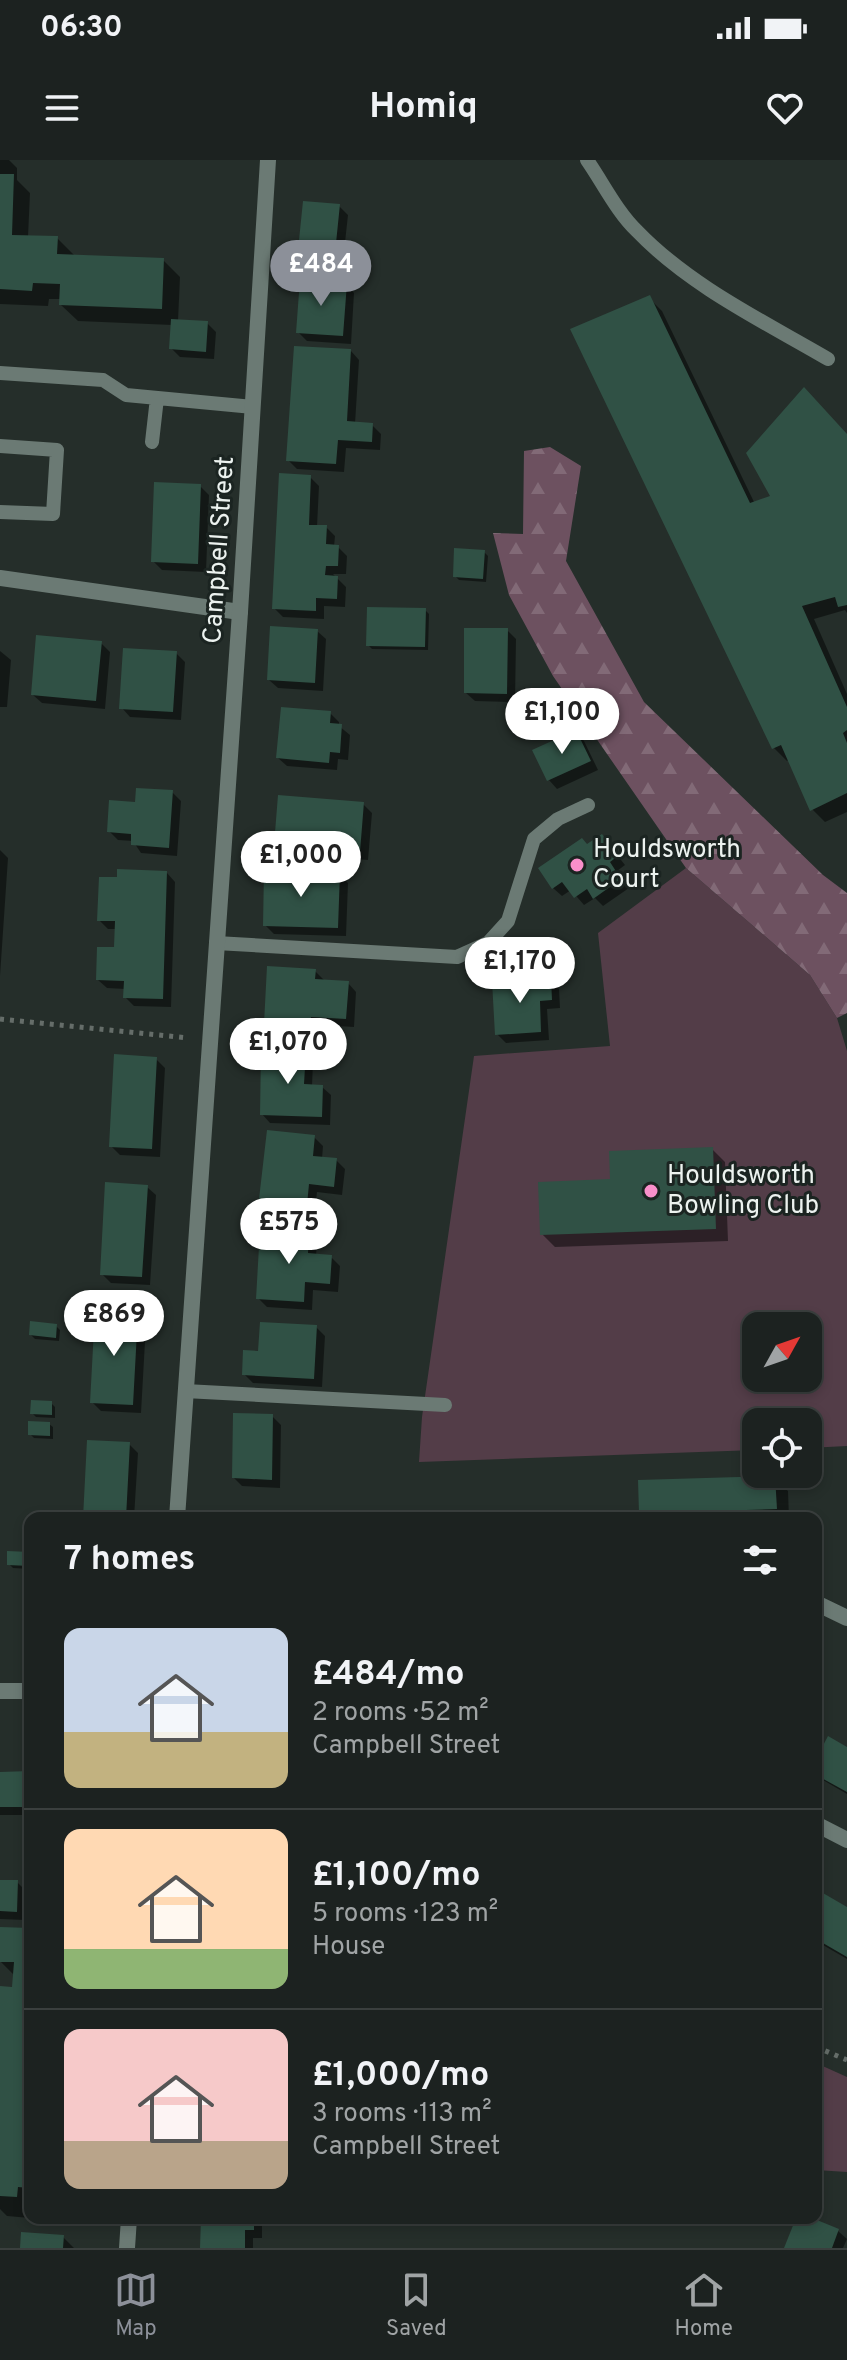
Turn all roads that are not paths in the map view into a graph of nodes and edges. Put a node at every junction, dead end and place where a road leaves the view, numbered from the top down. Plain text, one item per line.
1 (268, 160) edge
2 (587, 160) edge
3 (828, 359) dead end
4 (0, 373) edge
5 (157, 398) junction
6 (253, 407) junction
7 (152, 442) dead end
8 (0, 446) edge
9 (0, 512) edge
10 (0, 578) edge
11 (240, 612) junction
12 (588, 805) dead end
13 (216, 943) junction
14 (185, 1391) junction
15 (445, 1405) dead end
16 (177, 1512) edge
17 (822, 1606) edge
18 (847, 1618) edge
19 (0, 1691) edge
20 (24, 1691) edge
21 (822, 1827) edge
22 (847, 1840) edge
23 (129, 2224) edge
24 (127, 2248) edge

1 - 6 street, Campbell Street
2 - 3 lane
4 - 5 lane
5 - 6 lane
5 - 7 lane
6 - 11 street, Campbell Street
8 - 9 lane
10 - 11 street
11 - 13 street, Campbell Street
12 - 13 lane
13 - 14 street, Campbell Street
14 - 15 lane
14 - 16 street, Campbell Street
17 - 18 street
19 - 20 street
21 - 22 street
23 - 24 street

